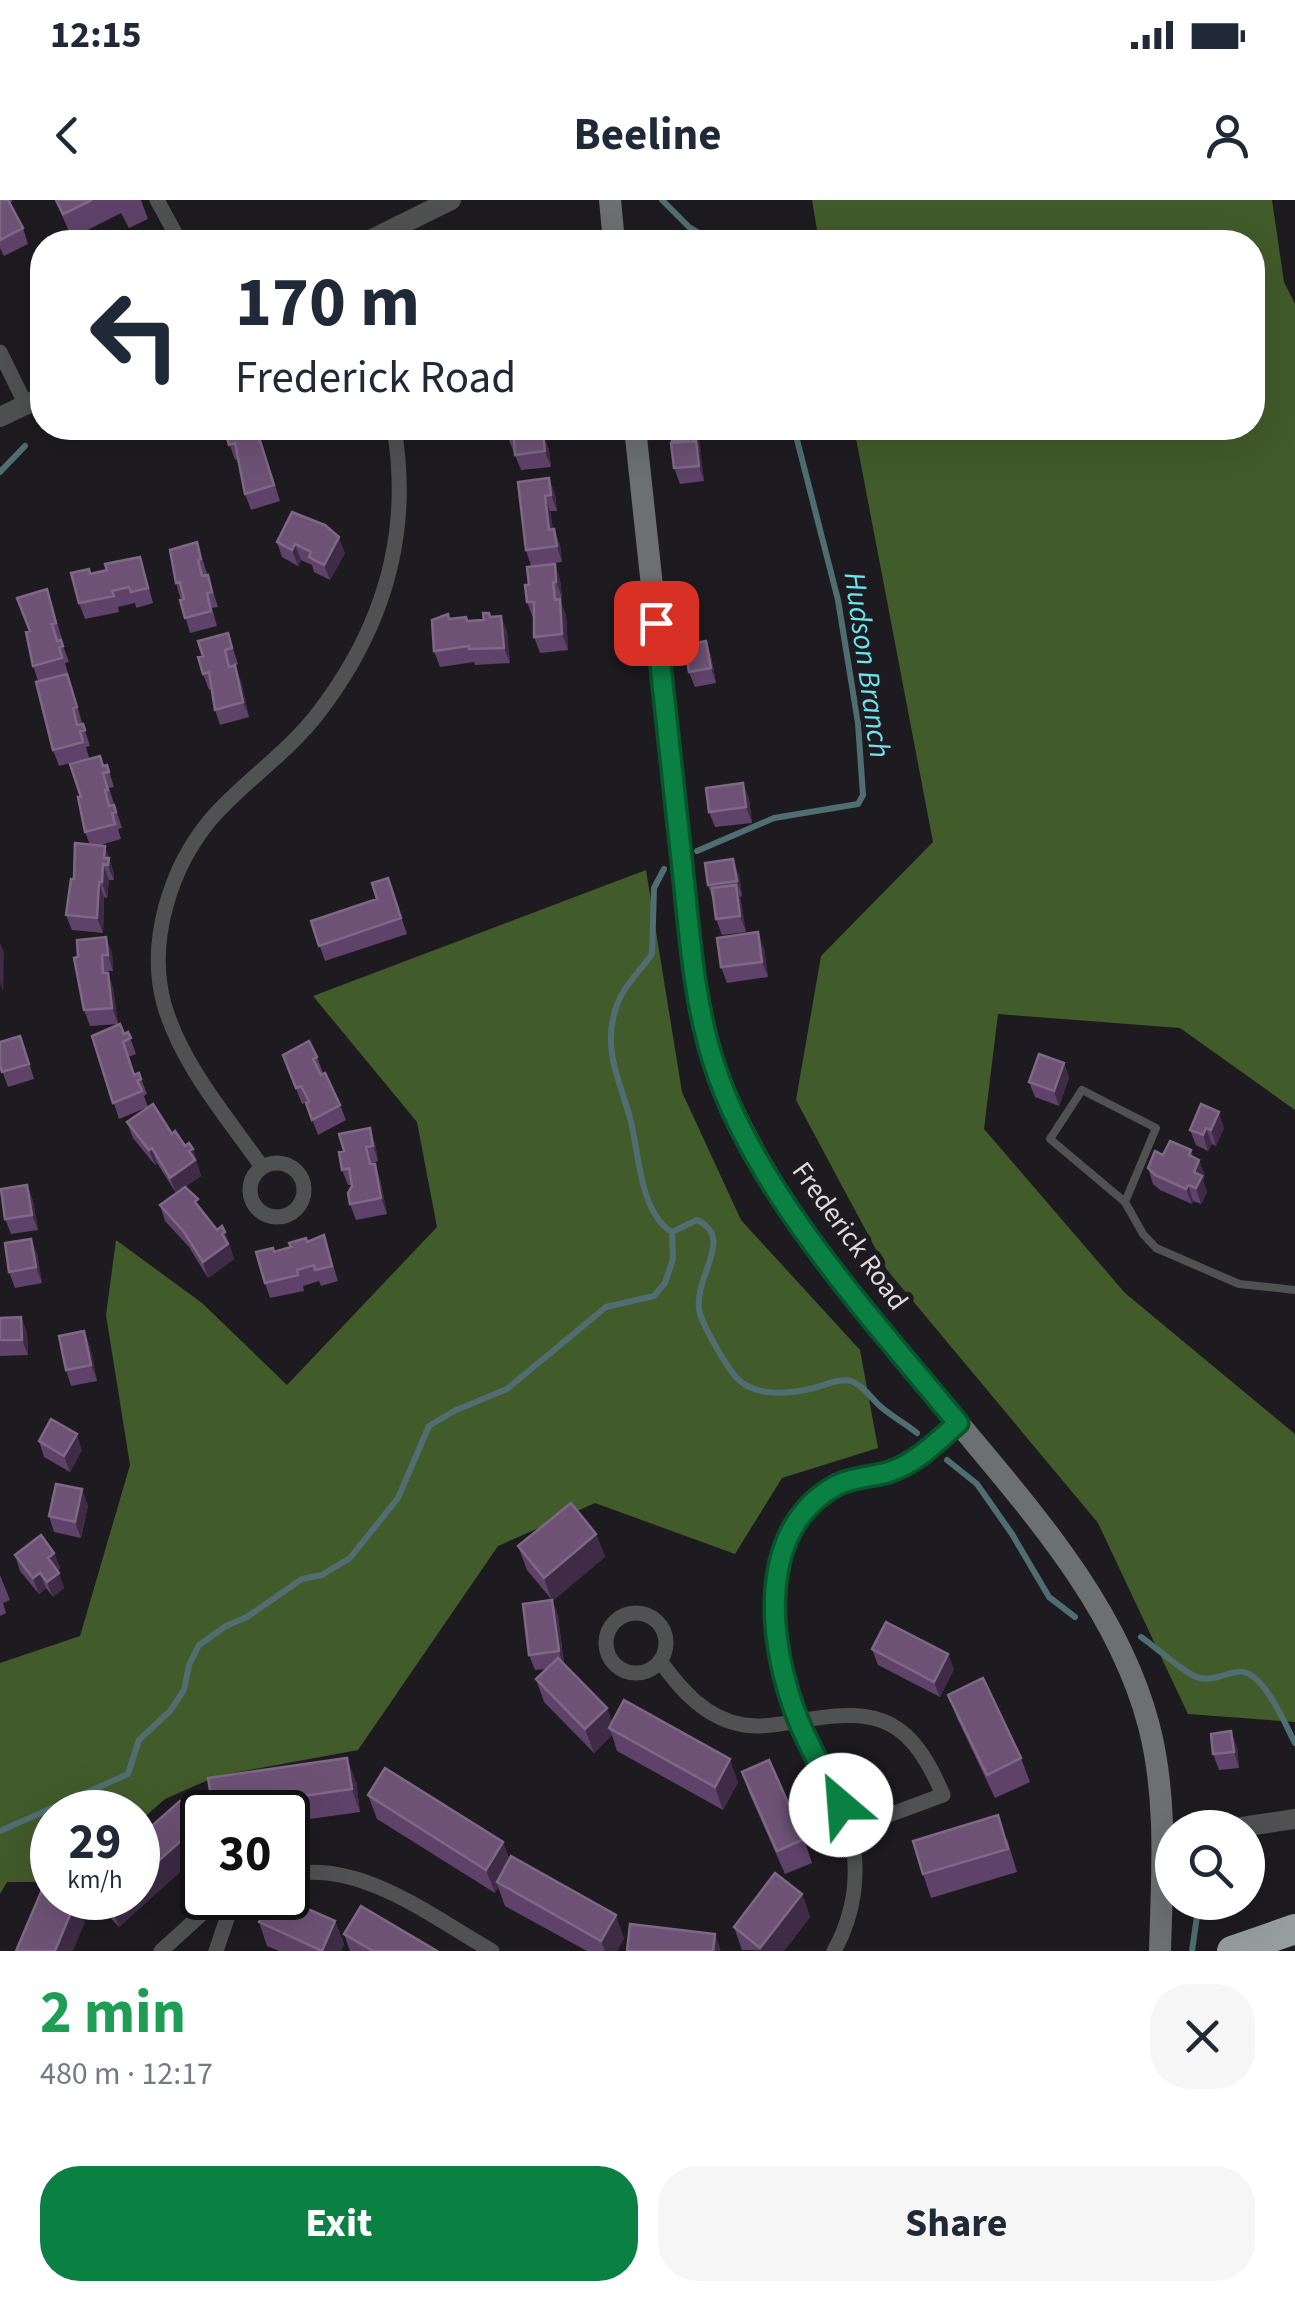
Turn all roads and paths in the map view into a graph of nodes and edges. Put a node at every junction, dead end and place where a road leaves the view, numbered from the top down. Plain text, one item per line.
1 (157, 200) edge
2 (451, 200) edge
3 (598, 200) edge
4 (610, 200) edge
5 (173, 230) edge
6 (390, 230) edge
7 (611, 230) edge
8 (613, 230) edge
9 (0, 352) edge
10 (30, 395) edge
11 (30, 403) edge
12 (0, 418) edge
13 (396, 440) edge
14 (635, 440) edge
15 (262, 1167) dead end
16 (1125, 1202) junction
17 (1295, 1290) edge
18 (958, 1423) junction
19 (660, 1661) junction
20 (798, 1721) junction
21 (1164, 1810) edge
22 (1295, 1819) edge
23 (1265, 1824) edge
24 (851, 1829) junction
25 (310, 1873) edge
26 (195, 1920) edge
27 (224, 1920) edge
28 (1162, 1920) edge
29 (1295, 1929) edge
30 (161, 1951) edge
31 (216, 1951) edge
32 (492, 1951) edge
33 (834, 1951) edge
34 (1160, 1951) edge
35 (1232, 1951) edge

1 - 5 street
2 - 6 street
3 - 7 street
4 - 8 main road
9 - 10 street
11 - 12 street
13 - 15 street
14 - 18 main road, Frederick Road
16 - 16 lane
16 - 17 lane
18 - 20 street
18 - 21 main road, Frederick Road
19 - 19 street
19 - 20 street
20 - 24 street
20 - 24 street
22 - 23 street
24 - 33 street
25 - 32 street
26 - 30 street
27 - 31 street
28 - 34 main road, Frederick Road
29 - 35 highway

